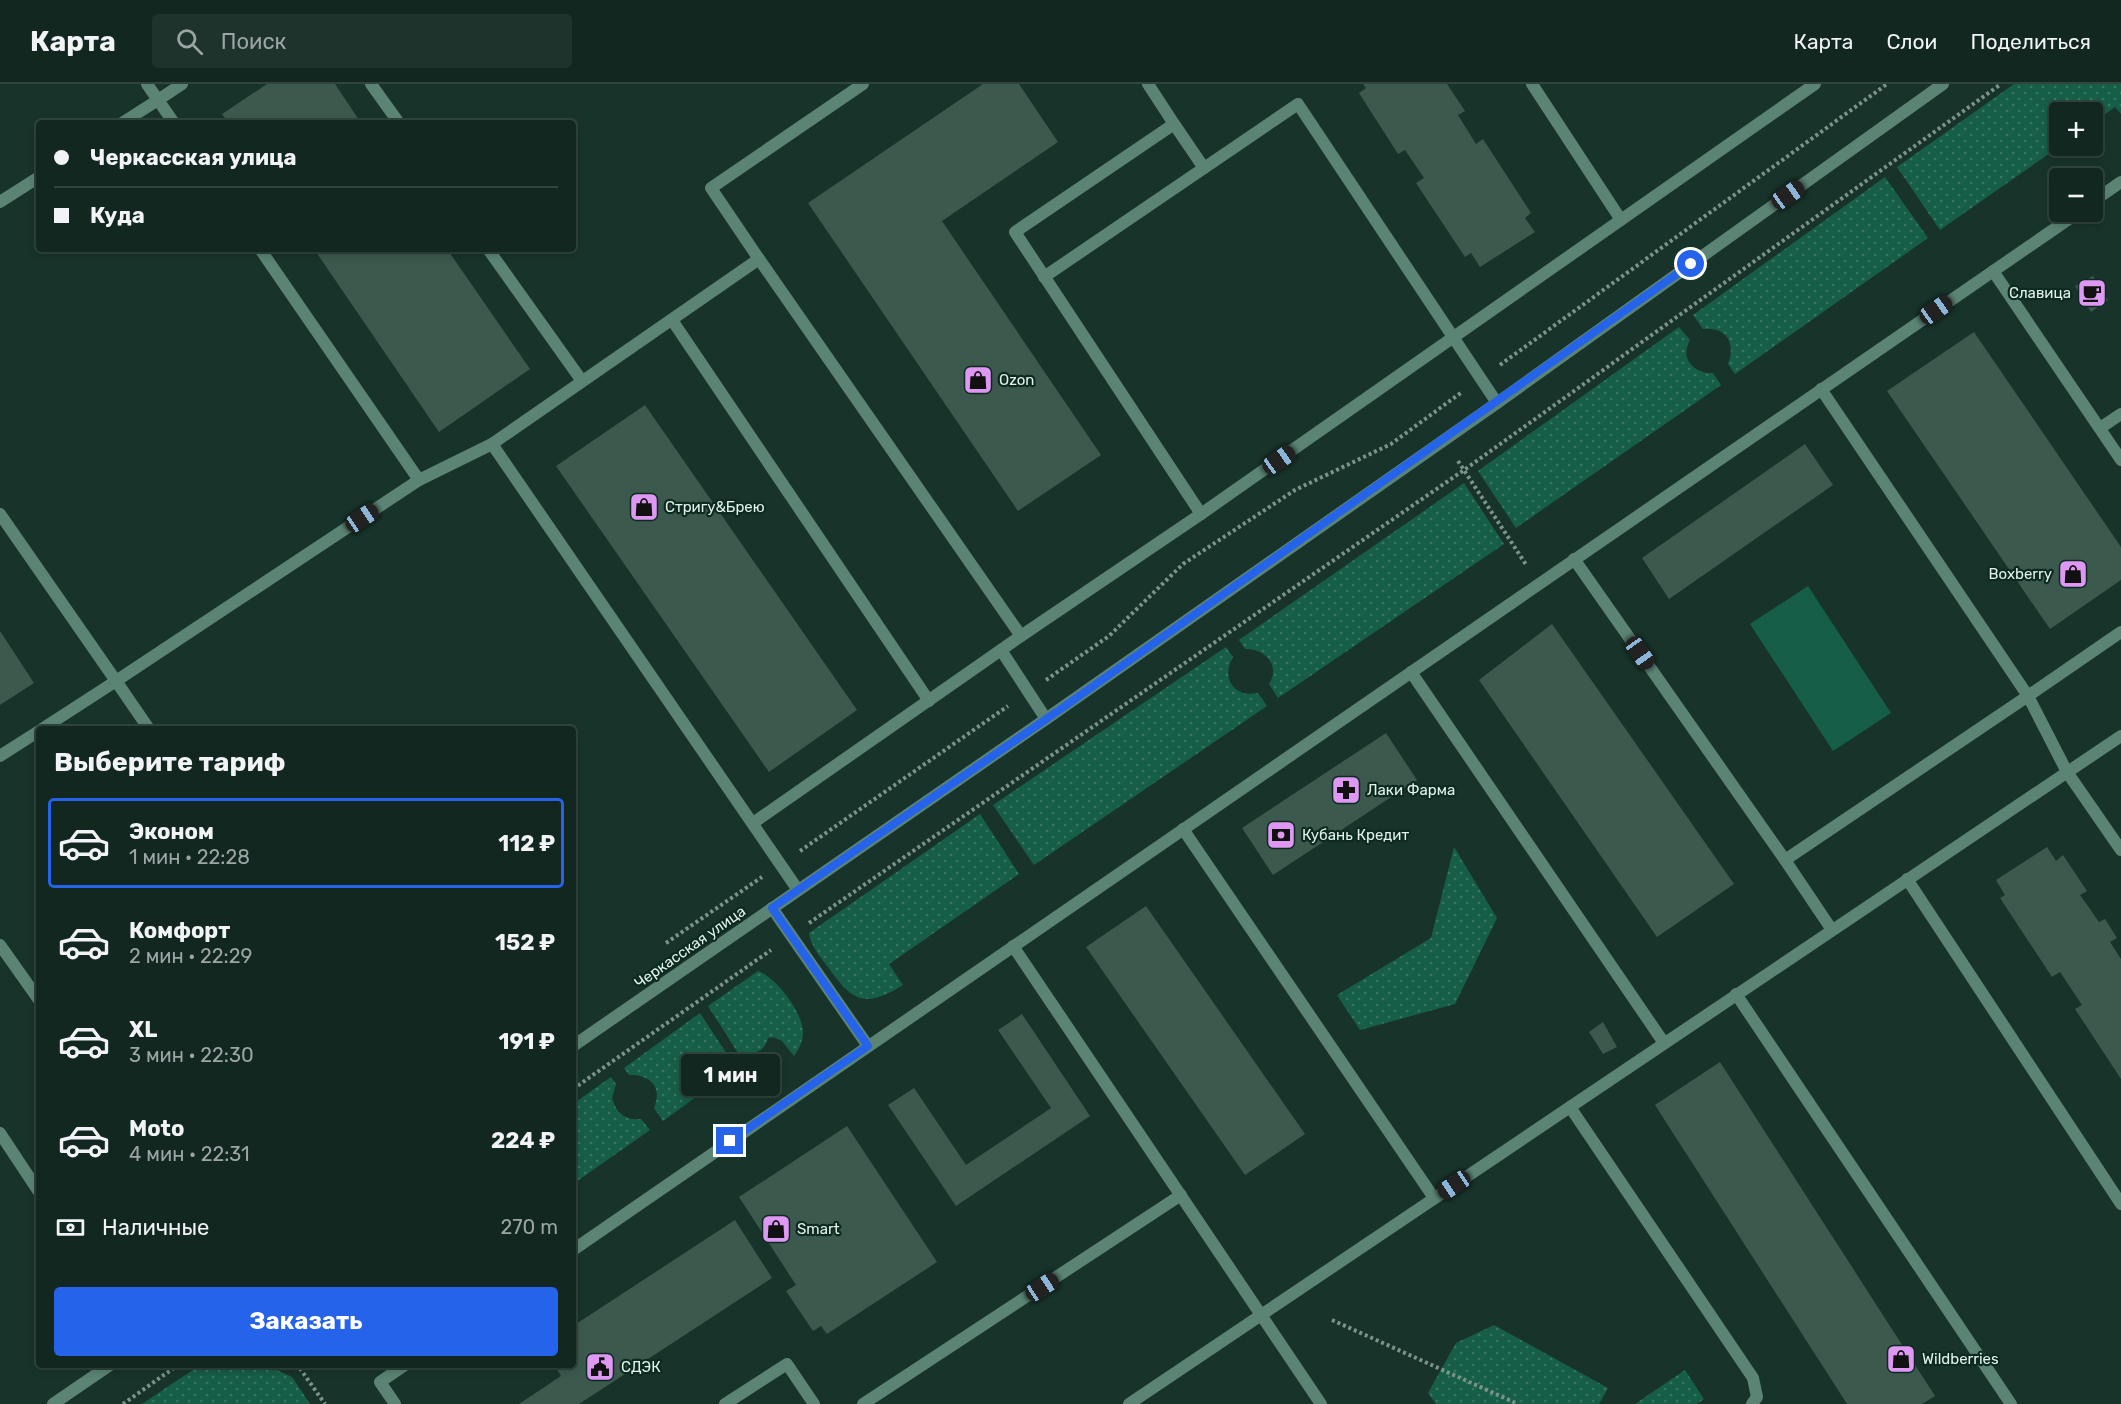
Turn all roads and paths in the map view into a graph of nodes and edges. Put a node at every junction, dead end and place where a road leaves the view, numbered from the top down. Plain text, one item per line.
1 (147, 84) edge
2 (182, 84) edge
3 (371, 84) edge
4 (863, 84) edge
5 (1148, 84) edge
6 (1532, 84) edge
7 (1815, 84) edge
8 (1887, 84) edge
9 (1943, 84) edge
10 (2001, 84) edge
11 (158, 100) junction
12 (127, 120) edge
13 (172, 120) edge
14 (397, 120) edge
15 (1174, 124) junction
16 (1204, 168) junction
17 (36, 179) edge
18 (2121, 182) edge
19 (2103, 194) edge
20 (0, 202) edge
21 (1622, 220) junction
22 (2064, 222) edge
23 (262, 252) edge
24 (490, 252) edge
25 (759, 259) junction
26 (1993, 271) junction
27 (1044, 277) junction
28 (672, 320) junction
29 (1454, 337) junction
30 (1481, 379) junction
31 (582, 381) junction
32 (1821, 389) junction
33 (1497, 403) junction
34 (2121, 414) edge
35 (2100, 428) junction
36 (492, 444) junction
37 (2121, 460) edge
38 (1458, 461) dead end
39 (1464, 470) junction
40 (419, 480) junction
41 (0, 514) edge
42 (1201, 514) junction
43 (1575, 559) junction
44 (1539, 584) junction
45 (2121, 632) edge
46 (1021, 636) junction
47 (1001, 650) junction
48 (1411, 672) junction
49 (116, 681) junction
50 (1028, 692) junction
51 (2028, 696) junction
52 (929, 700) junction
53 (1046, 719) junction
54 (46, 726) edge
55 (147, 726) edge
56 (36, 733) edge
57 (2121, 736) edge
58 (0, 756) edge
59 (2067, 772) junction
60 (753, 823) junction
61 (1184, 829) junction
62 (2121, 850) edge
63 (1785, 860) junction
64 (780, 864) junction
65 (1907, 879) junction
66 (798, 890) junction
67 (772, 908) junction
68 (1832, 930) junction
69 (791, 936) junction
70 (666, 943) dead end
71 (0, 945) edge
72 (1013, 946) junction
73 (1736, 994) junction
74 (36, 996) edge
75 (1664, 1043) junction
76 (576, 1044) edge
77 (868, 1046) junction
78 (576, 1087) edge
79 (1570, 1107) junction
80 (0, 1133) edge
81 (36, 1187) edge
82 (1181, 1195) junction
83 (1434, 1198) junction
84 (2121, 1204) edge
85 (576, 1248) edge
86 (1261, 1315) junction
87 (1332, 1320) dead end
88 (106, 1368) edge
89 (174, 1368) edge
90 (300, 1368) edge
91 (401, 1368) edge
92 (53, 1404) edge
93 (123, 1404) edge
94 (325, 1404) edge
95 (395, 1404) edge
96 (725, 1404) edge
97 (814, 1404) edge
98 (863, 1404) edge
99 (1129, 1404) edge
100 (1321, 1404) edge
101 (1518, 1404) edge
102 (1752, 1404) edge
103 (2012, 1404) edge

1 - 11 street
2 - 11 street
3 - 14 street
4 - 25 street
5 - 15 street
6 - 21 street
7 - 21 street
8 - 30 path
9 - 33 street, Черкасская улица
10 - 39 path
11 - 12 street
11 - 13 street
15 - 16 street
15 - 27 street
16 - 27 street
16 - 29 street
17 - 20 street
18 - 19 street
21 - 29 street
22 - 26 street
23 - 40 street
24 - 31 street
25 - 28 street
25 - 46 street
26 - 32 street
26 - 35 street
27 - 42 street
28 - 31 street
28 - 52 street
29 - 30 street
29 - 42 street
30 - 33 street
30 - 50 path
31 - 36 street
32 - 43 street
32 - 51 street
33 - 53 street, Черкасская улица
34 - 35 street
35 - 37 street
36 - 40 street
36 - 60 street
38 - 39 path
39 - 44 path
39 - 69 path
40 - 49 street
41 - 49 street
42 - 46 street
43 - 44 street
43 - 63 street
44 - 48 street
45 - 51 street
46 - 47 street
47 - 50 street
47 - 52 street
48 - 61 street
48 - 75 street
49 - 54 street
49 - 55 street
50 - 53 street
50 - 64 path
51 - 59 street
51 - 63 street
52 - 60 street
53 - 66 street, Черкасская улица
56 - 58 street
57 - 59 street
59 - 62 street
59 - 65 street
60 - 64 street
61 - 72 street
61 - 83 street
63 - 68 street
64 - 66 street
64 - 70 path
65 - 68 street
65 - 84 street
66 - 67 street, Черкасская улица
67 - 69 street
67 - 76 street, Черкасская улица
68 - 73 street
69 - 77 street
69 - 78 path
71 - 74 street
72 - 77 street
72 - 82 street
73 - 75 street
73 - 103 street
75 - 79 street
77 - 85 street
79 - 83 street
79 - 102 street
80 - 81 street
82 - 86 street
82 - 98 street
83 - 86 street
86 - 99 street
86 - 100 street
87 - 101 path
88 - 92 street
89 - 93 path
90 - 94 path
91 - 95 street
96 - 97 street

